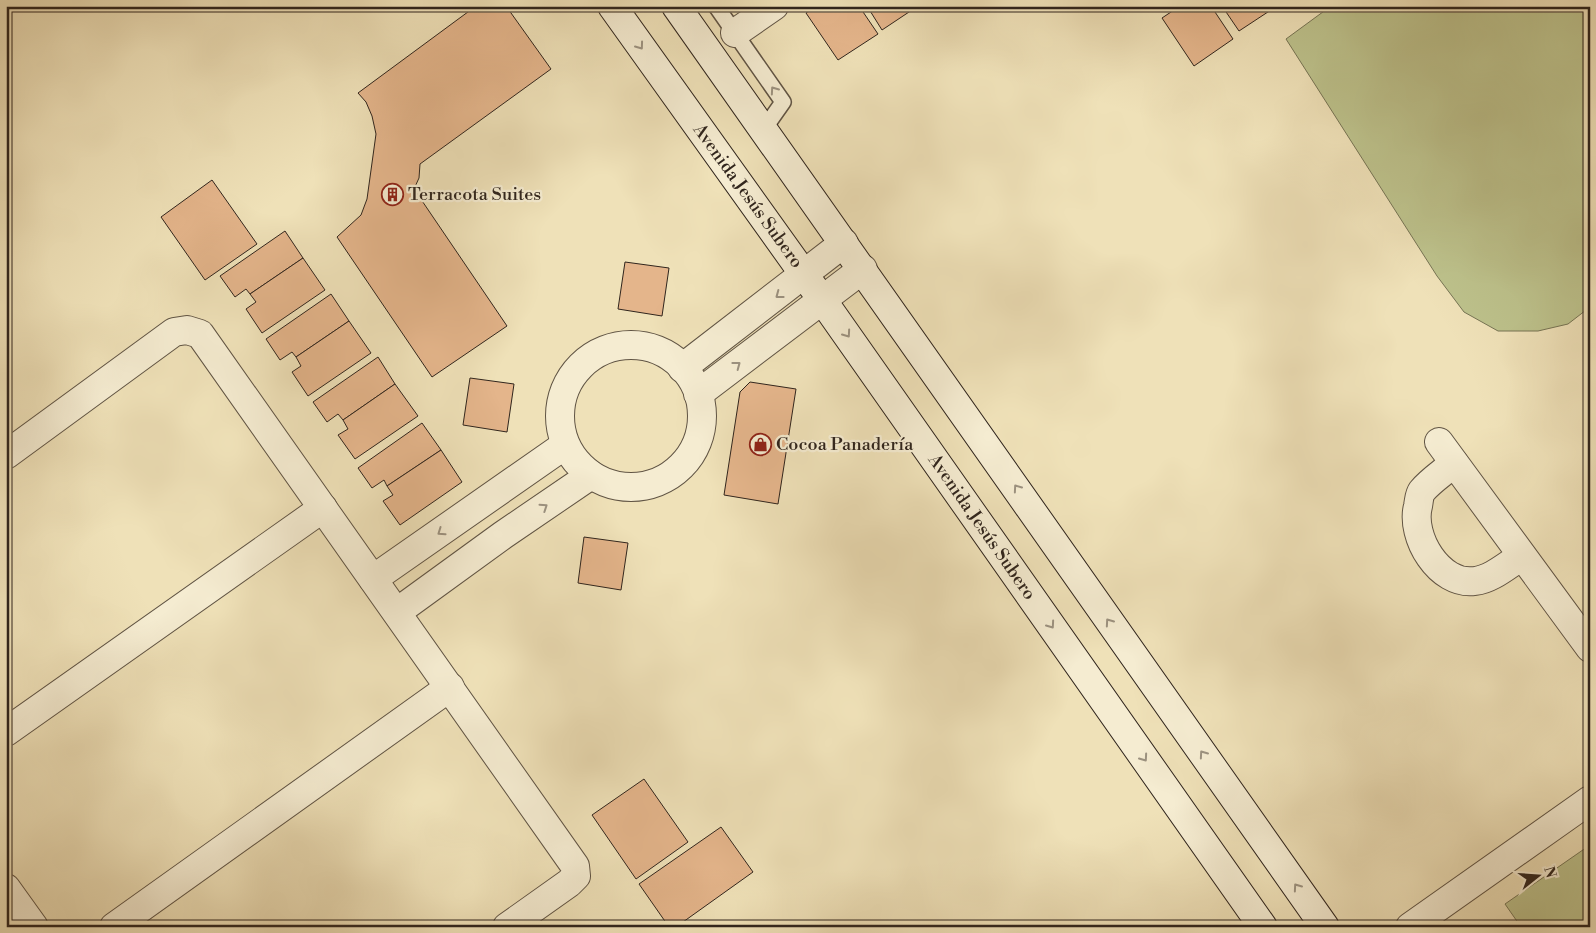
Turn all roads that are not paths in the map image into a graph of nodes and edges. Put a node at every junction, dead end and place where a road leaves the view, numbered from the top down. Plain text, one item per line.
1 (612, 6) edge
2 (676, 6) edge
3 (716, 6) edge
4 (774, 6) edge
5 (735, 33) junction
6 (764, 130) junction
7 (844, 242) junction
8 (863, 269) junction
9 (805, 275) junction
10 (823, 301) junction
11 (682, 368) junction
12 (698, 394) junction
13 (566, 444) junction
14 (6, 455) edge
15 (591, 475) junction
16 (323, 508) junction
17 (1522, 556) junction
18 (373, 579) junction
19 (398, 612) junction
20 (1590, 648) edge
21 (450, 687) junction
22 (6, 732) edge
23 (1590, 800) edge
24 (6, 888) edge
25 (34, 927) edge
26 (114, 927) edge
27 (507, 927) edge
28 (1262, 927) edge
29 (1325, 927) edge
30 (1410, 927) edge

1 -> 9 street, Avenida Jesús Subero
2 - 6 street
3 - 5 lane
4 - 5 street
6 -> 5 lane
6 - 7 street
7 - 8 street
7 - 9 street
8 - 10 street
29 -> 8 street
9 - 10 street, Avenida Jesús Subero
9 -> 11 street
12 -> 10 street
10 -> 28 street, Avenida Jesús Subero
11 - 12 street
11 - 13 street
12 - 15 street
13 - 15 street
13 -> 18 street
14 - 16 street
19 -> 15 street
16 - 18 street
16 - 22 street
17 - 17 street
17 - 20 street
18 - 19 street
19 - 21 street
21 - 26 street
21 - 27 street
23 - 30 street
24 - 25 street

